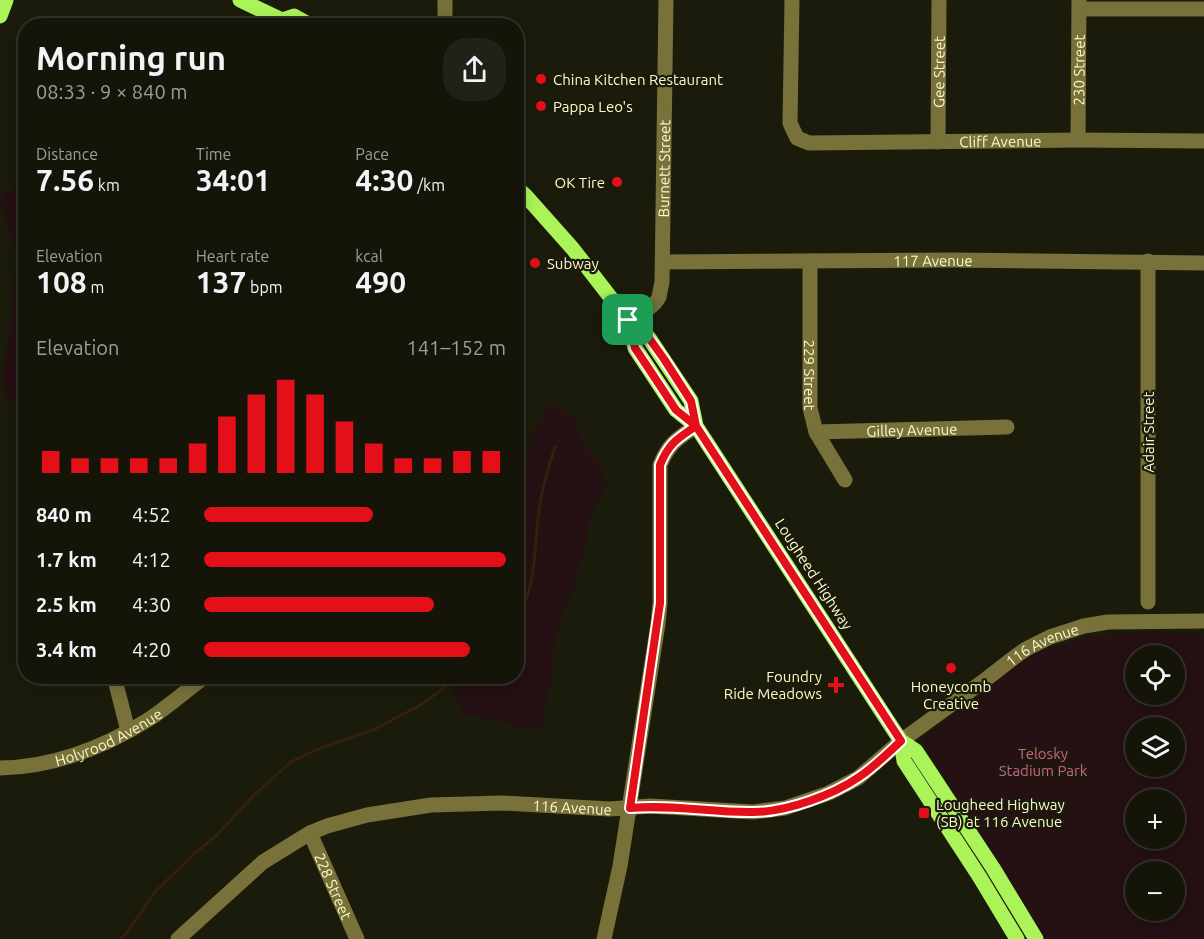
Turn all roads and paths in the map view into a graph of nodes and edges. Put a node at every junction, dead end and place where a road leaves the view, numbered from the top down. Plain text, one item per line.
1 (6, 0) edge
2 (240, 0) edge
3 (445, 0) edge
4 (666, 0) edge
5 (792, 0) edge
6 (939, 0) edge
7 (1079, 5) edge
8 (1204, 9) edge
9 (0, 16) edge
10 (274, 18) edge
11 (445, 18) edge
12 (1078, 140) junction
13 (1204, 141) edge
14 (938, 142) junction
15 (524, 194) edge
16 (810, 261) junction
17 (1148, 261) junction
18 (663, 262) junction
19 (1204, 263) edge
20 (628, 320) junction
21 (696, 426) junction
22 (1007, 427) dead end
23 (816, 432) junction
24 (845, 480) dead end
25 (1148, 602) dead end
26 (1204, 621) edge
27 (116, 684) edge
28 (195, 684) edge
29 (128, 731) junction
30 (901, 741) junction
31 (0, 768) edge
32 (630, 808) junction
33 (310, 833) junction
34 (178, 939) edge
35 (357, 939) edge
36 (604, 939) edge
37 (1017, 939) edge
38 (1036, 939) edge

1 - 9 main road
2 - 10 main road
3 - 11 street
4 - 18 street, Burnett Street
5 - 14 street, Cliff Avenue
6 - 14 street, Gee Street
7 - 8 street
7 - 12 street, 230 Street
12 - 13 street, Cliff Avenue
12 - 14 street, Cliff Avenue
15 - 20 main road, Lougheed Highway
16 - 17 street, 117 Avenue
16 - 18 street, 117 Avenue
16 - 23 street, 229 Street
17 - 19 street, 117 Avenue
17 - 25 street, Adair Street
18 - 20 street, Burnett Street
20 - 21 main road, Lougheed Highway
21 - 30 main road, Lougheed Highway
21 - 32 street
22 - 23 street, Gilley Avenue
23 - 24 street, 229 Street
26 - 30 street, 116 Avenue
27 - 29 street
28 - 29 street, Holyrood Avenue
29 - 31 street, Holyrood Avenue
30 - 32 street, 116 Avenue
30 - 37 main road, Lougheed Highway
30 - 38 main road, Lougheed Highway
32 - 33 street, 116 Avenue
32 - 36 street
33 - 34 street, 116 Avenue
33 - 35 street, 228 Street

